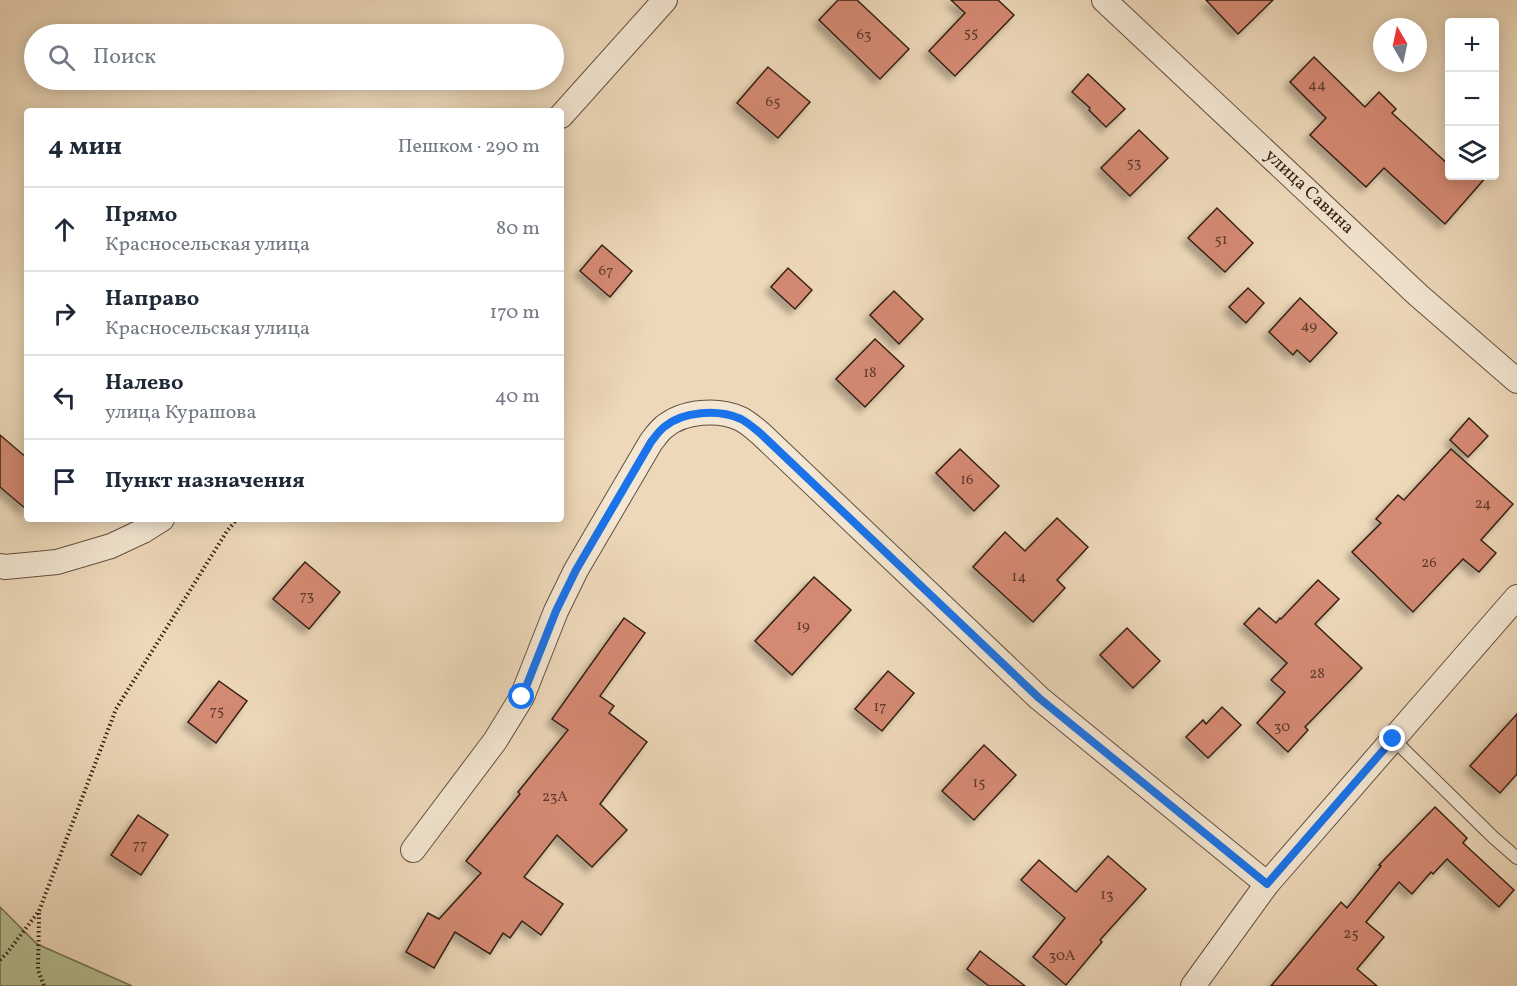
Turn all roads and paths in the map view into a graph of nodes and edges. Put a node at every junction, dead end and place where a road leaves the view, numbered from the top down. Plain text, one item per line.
1 (665, 0) edge
2 (1104, 0) edge
3 (564, 113) edge
4 (1517, 381) edge
5 (157, 522) edge
6 (234, 522) edge
7 (0, 566) edge
8 (1517, 597) edge
9 (1393, 739) junction
10 (412, 850) dead end
11 (1517, 858) edge
12 (1267, 884) junction
13 (39, 911) junction
14 (0, 960) edge
15 (44, 986) edge
16 (1192, 986) edge

1 - 3 street
2 - 4 street, улица Савина
5 - 7 street
6 - 13 path
8 - 9 street
9 - 11 lane
9 - 12 street
10 - 12 street
12 - 16 street
13 - 14 path
13 - 15 path

